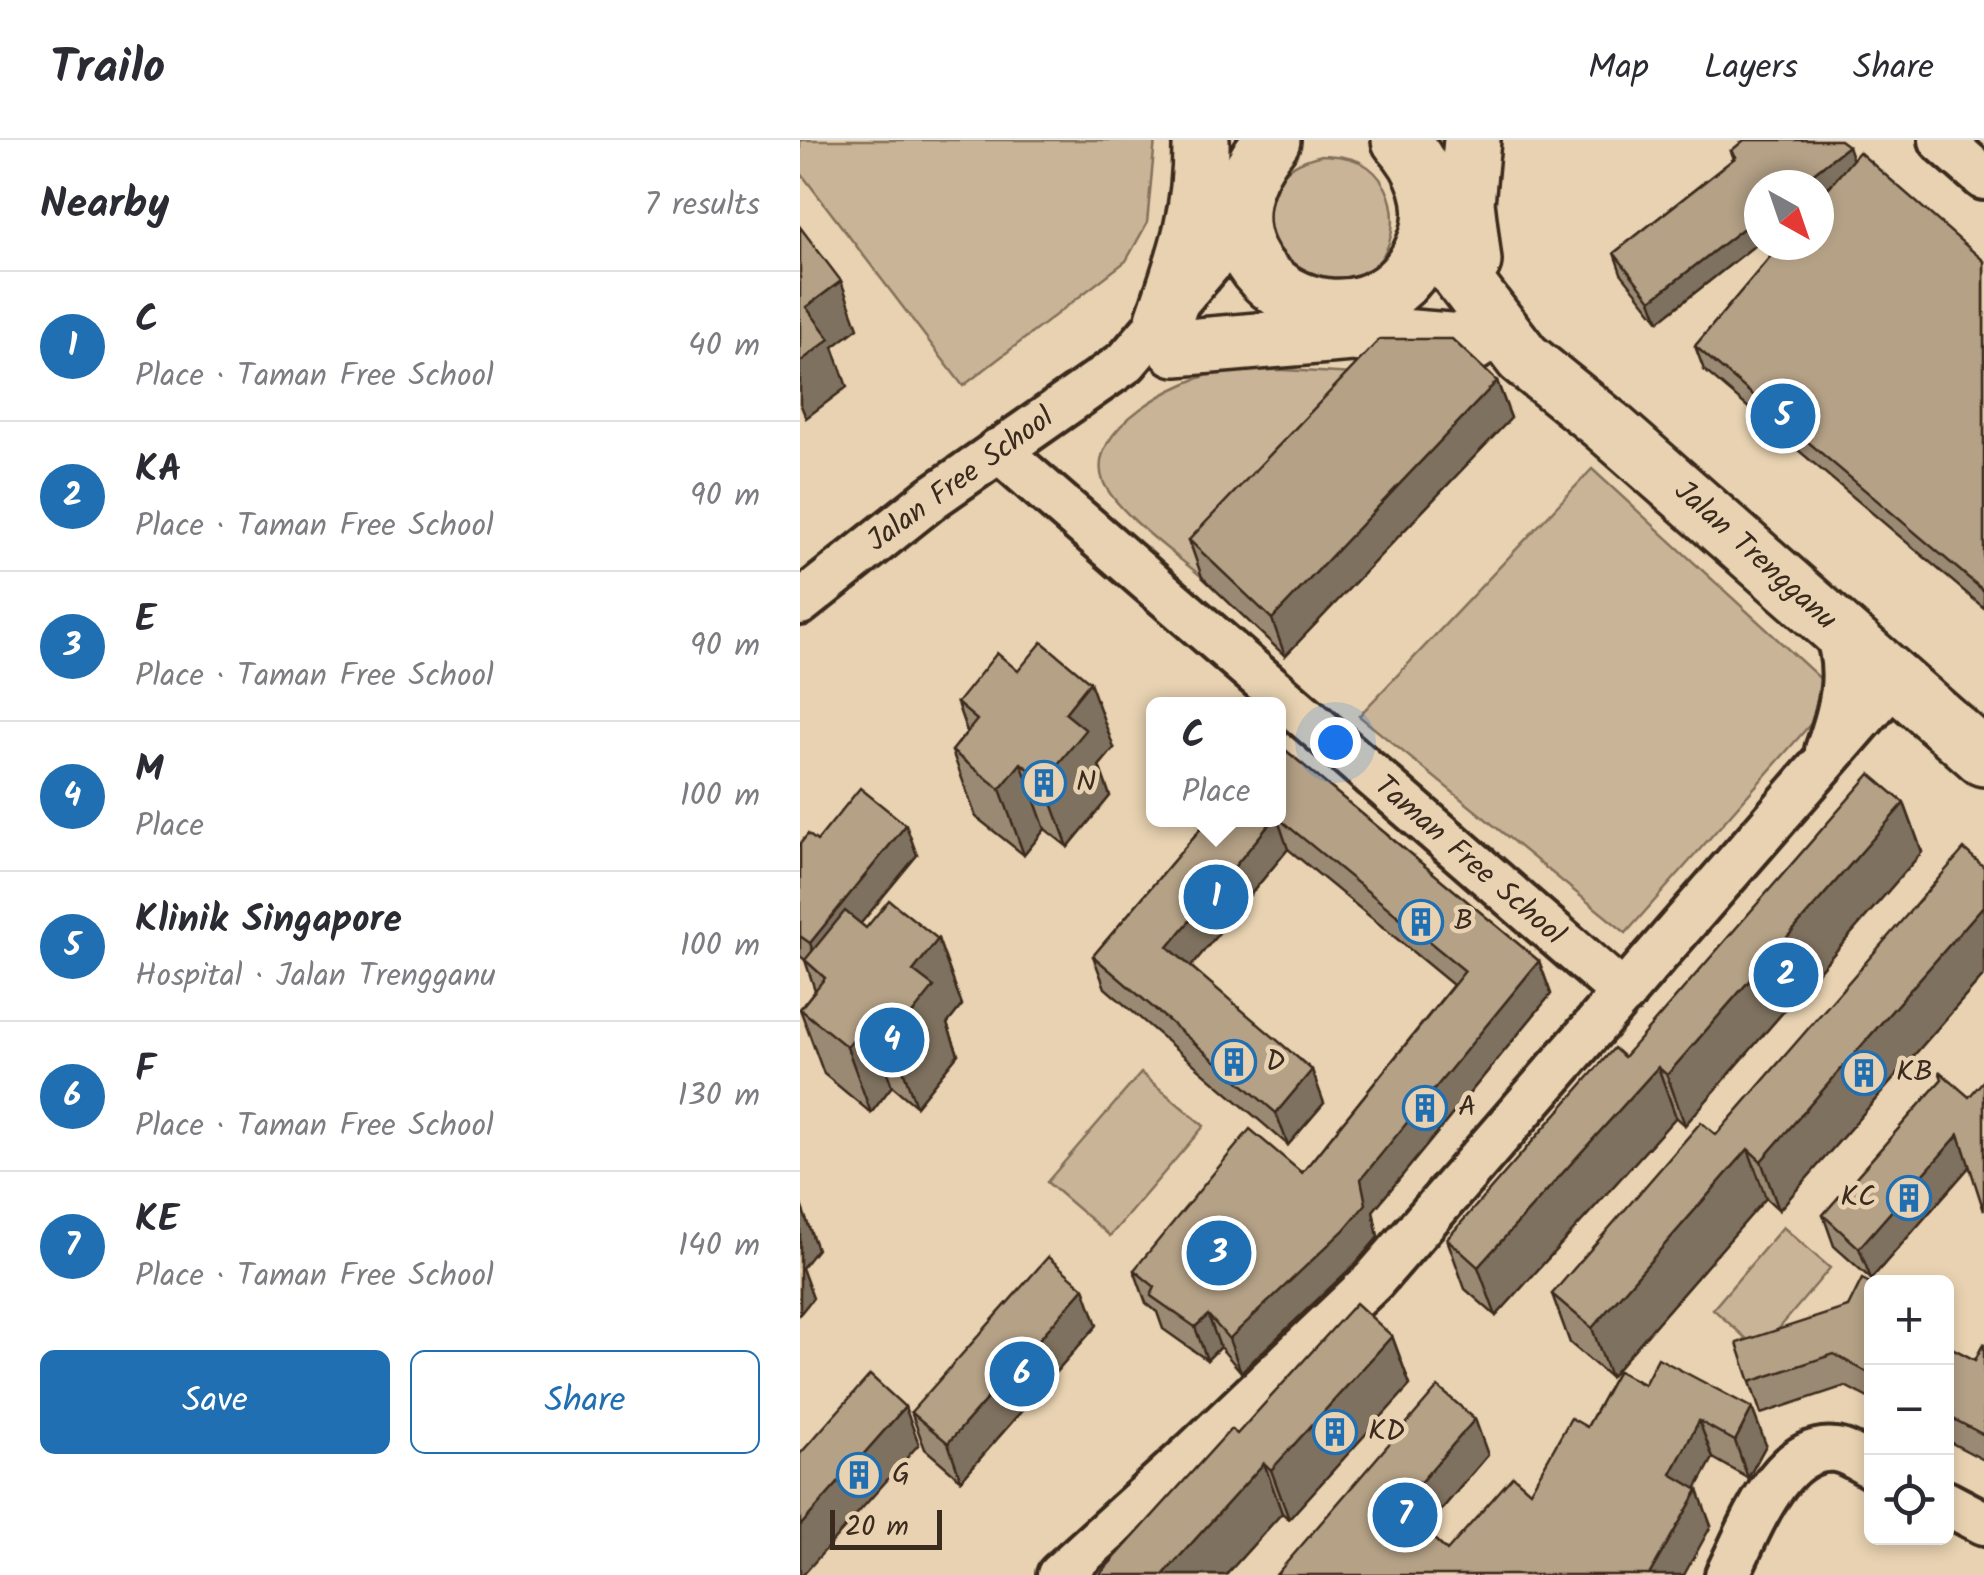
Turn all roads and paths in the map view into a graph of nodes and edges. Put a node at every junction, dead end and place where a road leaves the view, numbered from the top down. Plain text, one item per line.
1 (1201, 140) edge
2 (1272, 140) edge
3 (1400, 140) edge
4 (1460, 140) edge
5 (1472, 140) edge
6 (1941, 140) edge
7 (1984, 178) edge
8 (1237, 186) edge
9 (1430, 216) junction
10 (1372, 301) junction
11 (1308, 304) junction
12 (1491, 332) junction
13 (1155, 343) junction
14 (998, 450) junction
15 (879, 538) junction
16 (800, 559) edge
17 (800, 603) edge
18 (1834, 627) junction
19 (1895, 681) junction
20 (1279, 697) edge
21 (1286, 703) edge
22 (1984, 758) edge
23 (1822, 765) junction
24 (1624, 994) junction
25 (1864, 1462) edge
26 (1954, 1508) edge
27 (1984, 1523) edge
28 (1059, 1575) edge
29 (1727, 1575) edge

1 - 13 main road
2 - 8 main road
3 - 9 main road, Jalan Trengganu
4 - 9 street
5 - 12 main road
6 - 7 street
8 - 11 main road
8 - 13 street, Jalan Free School
9 - 10 main road
9 - 12 main road, Jalan Trengganu
10 - 11 main road
10 - 12 main road, Jalan Trengganu
11 - 13 street, Jalan Free School
12 - 13 main road
12 - 18 main road, Jalan Trengganu
13 - 14 street, Jalan Free School
14 - 15 street, Jalan Free School
14 - 20 street, Taman Free School
15 - 16 street
15 - 17 street, Jalan Free School
18 - 19 main road, Jalan Trengganu
18 - 23 street
19 - 22 main road, Jalan Trengganu
19 - 23 street
21 - 24 street, Taman Free School
23 - 24 street
24 - 28 street
25 - 29 street
26 - 27 street

